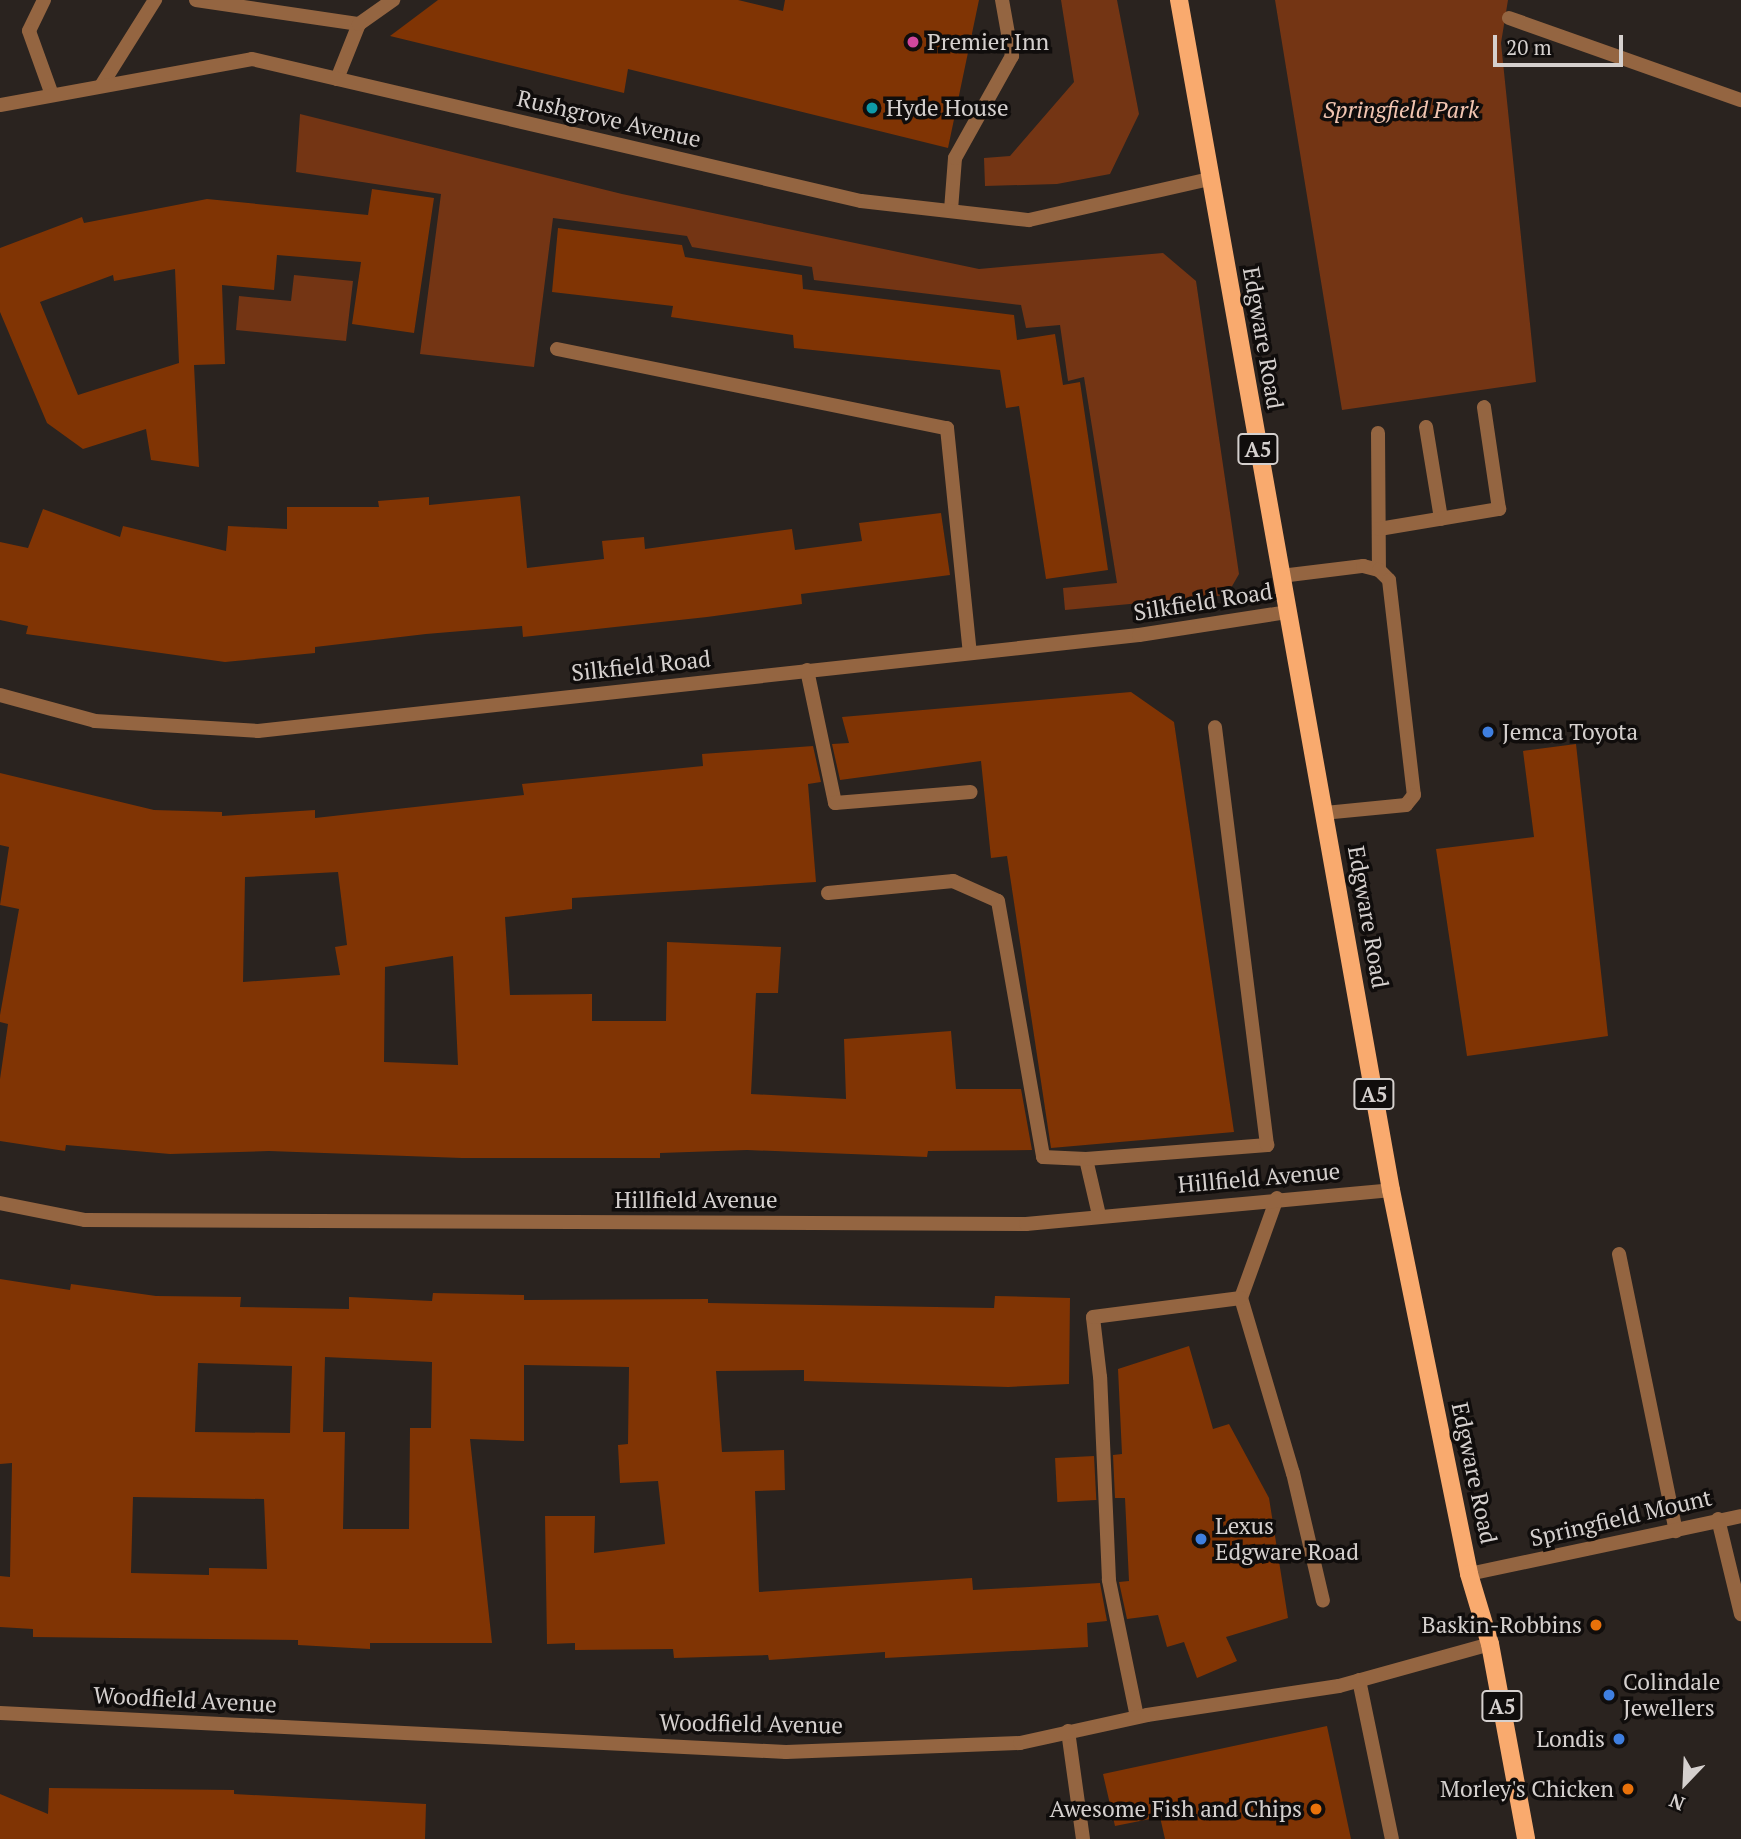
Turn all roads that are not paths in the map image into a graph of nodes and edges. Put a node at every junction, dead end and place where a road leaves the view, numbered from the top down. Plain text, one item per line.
1 (44, 0) edge
2 (155, 0) edge
3 (196, 0) edge
4 (393, 0) edge
5 (1002, 0) edge
6 (1179, 0) edge
7 (1509, 18) dead end
8 (359, 24) junction
9 (337, 79) junction
10 (101, 86) junction
11 (51, 92) junction
12 (1741, 100) edge
13 (0, 105) edge
14 (1741, 106) edge
15 (1209, 179) junction
16 (951, 210) junction
17 (557, 349) dead end
18 (1484, 407) dead end
19 (1426, 427) dead end
20 (1378, 433) dead end
21 (1441, 519) junction
22 (1379, 529) junction
23 (1379, 570) junction
24 (1281, 576) junction
25 (1288, 612) junction
26 (970, 653) junction
27 (807, 670) junction
28 (0, 695) edge
29 (1215, 727) dead end
30 (971, 792) dead end
31 (1325, 813) junction
32 (828, 893) dead end
33 (1086, 1159) junction
34 (1391, 1190) junction
35 (1277, 1198) junction
36 (0, 1203) edge
37 (1099, 1215) junction
38 (1619, 1254) dead end
39 (1241, 1297) junction
40 (1741, 1516) edge
41 (1718, 1519) junction
42 (1676, 1531) junction
43 (1469, 1574) junction
44 (1323, 1601) dead end
45 (1741, 1614) edge
46 (1490, 1644) junction
47 (1359, 1680) junction
48 (0, 1713) edge
49 (1137, 1717) junction
50 (1068, 1731) junction
51 (1083, 1839) edge
52 (1392, 1839) edge
53 (1526, 1839) edge

1 - 11 street
2 - 10 street
3 - 8 street
4 - 8 street
5 - 16 street
6 - 15 main road, Edgware Road / A5
7 - 12 street
8 - 9 street
9 - 10 street, Rushgrove Avenue
9 - 16 street, Rushgrove Avenue
10 - 11 street, Rushgrove Avenue
11 - 13 street, Rushgrove Avenue
12 - 14 street
15 - 16 street, Rushgrove Avenue
15 - 24 main road, Edgware Road / A5
17 - 26 street
18 - 21 street
19 - 21 street
20 - 22 street
21 - 22 street
22 - 23 street
23 - 24 street
23 - 31 street
24 - 25 main road, Edgware Road / A5
25 - 26 street, Silkfield Road
25 - 31 main road, Edgware Road / A5
26 - 27 street, Silkfield Road
27 - 28 street, Silkfield Road
27 - 30 street
29 - 33 street
31 - 34 main road, Edgware Road / A5
32 - 33 street
33 - 37 street
34 - 35 street, Hillfield Avenue
34 - 43 main road, Edgware Road / A5
35 - 37 street, Hillfield Avenue
35 - 39 street
36 - 37 street, Hillfield Avenue
38 - 42 street
39 - 44 street
39 - 49 street
40 - 41 street, Springfield Mount
41 - 42 street, Springfield Mount
41 - 45 street
42 - 43 street, Springfield Mount
43 - 46 main road, Edgware Road / A5
46 - 47 street, Woodfield Avenue
46 - 53 main road, Edgware Road / A5
47 - 49 street, Woodfield Avenue
47 - 52 street
48 - 50 street, Woodfield Avenue
49 - 50 street, Woodfield Avenue
50 - 51 street

